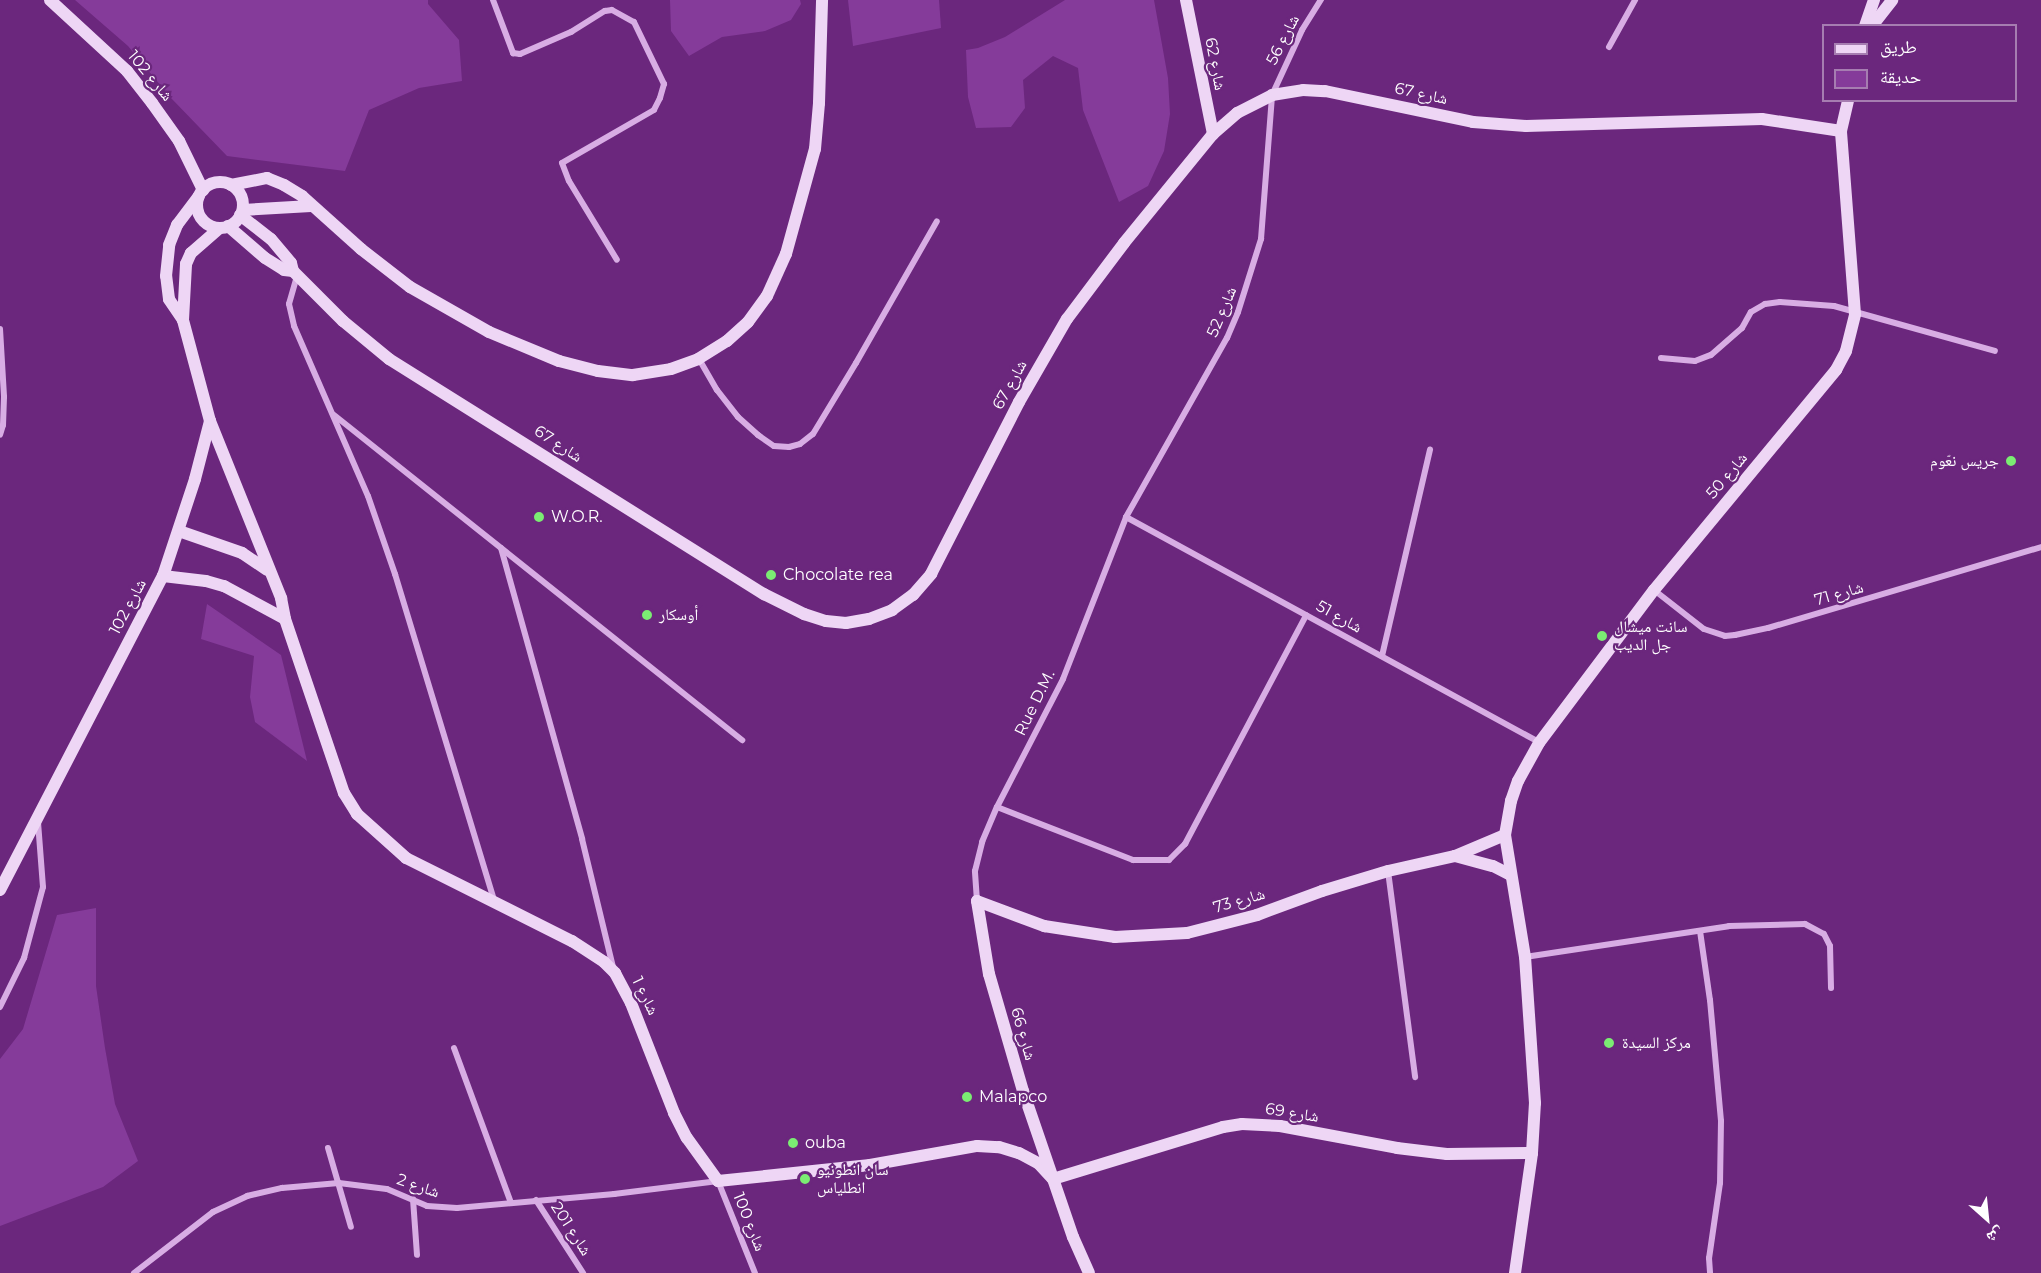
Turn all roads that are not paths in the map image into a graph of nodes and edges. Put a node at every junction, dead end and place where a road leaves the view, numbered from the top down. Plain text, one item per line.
1 (50, 0) edge
2 (492, 0) edge
3 (822, 0) edge
4 (1186, 0) edge
5 (1321, 0) edge
6 (1635, 0) edge
7 (1874, 0) edge
8 (1892, 0) edge
9 (1866, 24) edge
10 (1874, 24) edge
11 (1609, 47) dead end
12 (1272, 95) junction
13 (1848, 102) edge
14 (1841, 131) junction
15 (1213, 134) junction
16 (231, 185) junction
17 (201, 193) junction
18 (311, 206) junction
19 (242, 213) junction
20 (937, 221) dead end
21 (224, 227) junction
22 (617, 260) dead end
23 (295, 273) junction
24 (1855, 311) junction
25 (183, 320) junction
26 (0, 329) edge
27 (1995, 351) dead end
28 (698, 358) junction
29 (1660, 358) dead end
30 (334, 415) junction
31 (210, 421) junction
32 (0, 435) edge
33 (1430, 450) dead end
34 (1125, 517) junction
35 (179, 531) junction
36 (2041, 547) edge
37 (501, 548) junction
38 (268, 570) junction
39 (163, 576) junction
40 (1654, 590) junction
41 (1306, 615) junction
42 (285, 620) junction
43 (1382, 656) junction
44 (742, 740) dead end
45 (1539, 743) junction
46 (997, 807) junction
47 (37, 816) junction
48 (1505, 835) junction
49 (1455, 856) junction
50 (1388, 871) junction
51 (1509, 874) junction
52 (0, 890) edge
53 (976, 901) junction
54 (495, 904) junction
55 (1700, 931) junction
56 (1525, 957) junction
57 (615, 973) junction
58 (1831, 988) dead end
59 (0, 1007) edge
60 (454, 1048) dead end
61 (1415, 1077) dead end
62 (328, 1148) dead end
63 (1532, 1153) junction
64 (1053, 1179) junction
65 (718, 1180) junction
66 (339, 1183) junction
67 (413, 1199) junction
68 (536, 1200) junction
69 (511, 1203) junction
70 (351, 1227) dead end
71 (417, 1255) dead end
72 (134, 1273) edge
73 (583, 1273) edge
74 (755, 1273) edge
75 (1089, 1273) edge
76 (1515, 1273) edge
77 (1710, 1273) edge

1 - 17 street, شارع 102
2 - 22 street
3 - 28 street
4 - 15 street, شارع 62
5 - 12 street, شارع 56
6 - 11 street
7 - 9 street
8 - 10 street
12 - 14 street, شارع 67
12 - 15 street, شارع 67
12 - 34 street, شارع 52
13 - 14 street, شارع 50
14 - 24 street, شارع 50
15 - 23 street, شارع 67
16 - 17 street
16 - 18 street
16 - 19 street
17 - 21 street
17 - 25 street
18 - 19 street
18 - 28 street
19 - 21 street
19 - 23 street
20 - 28 street
21 - 23 street
21 - 25 street
23 - 30 street
24 - 27 street
24 - 29 street
24 - 40 street, شارع 50
25 - 31 street
26 - 32 street
30 - 37 street
30 - 54 street
31 - 35 street, شارع 102
31 - 38 street, شارع 1
33 - 43 street
34 - 41 street, شارع 51
34 - 46 street, Rue D.M.
35 - 38 street
35 - 39 street, شارع 102
36 - 40 street, شارع 71
37 - 44 street
37 - 57 street
38 - 42 street, شارع 1
39 - 42 street
39 - 47 street, شارع 102
40 - 45 street, شارع 50
41 - 43 street, شارع 51
41 - 46 street
42 - 54 street, شارع 1
43 - 45 street, شارع 51
45 - 48 street, شارع 50
46 - 53 street, Rue D.M.
47 - 52 street, شارع 102
47 - 59 street
48 - 49 street, شارع 73
48 - 51 street, شارع 50
49 - 50 street, شارع 73
49 - 51 street
50 - 53 street, شارع 73
50 - 61 street
51 - 56 street, شارع 50
53 - 64 street, شارع 66
54 - 57 street, شارع 1
55 - 56 street
55 - 58 street
55 - 77 street
56 - 63 street, شارع 50
57 - 65 street, شارع 1
60 - 69 street
62 - 66 street
63 - 64 street, شارع 69
63 - 76 street, شارع 50
64 - 65 street
64 - 75 street, شارع 66
65 - 68 street, شارع 2
65 - 74 street, شارع 100
66 - 67 street, شارع 2
66 - 70 street
66 - 72 street, شارع 2
67 - 69 street, شارع 2
67 - 71 street
68 - 69 street, شارع 2
68 - 73 street, شارع 201

